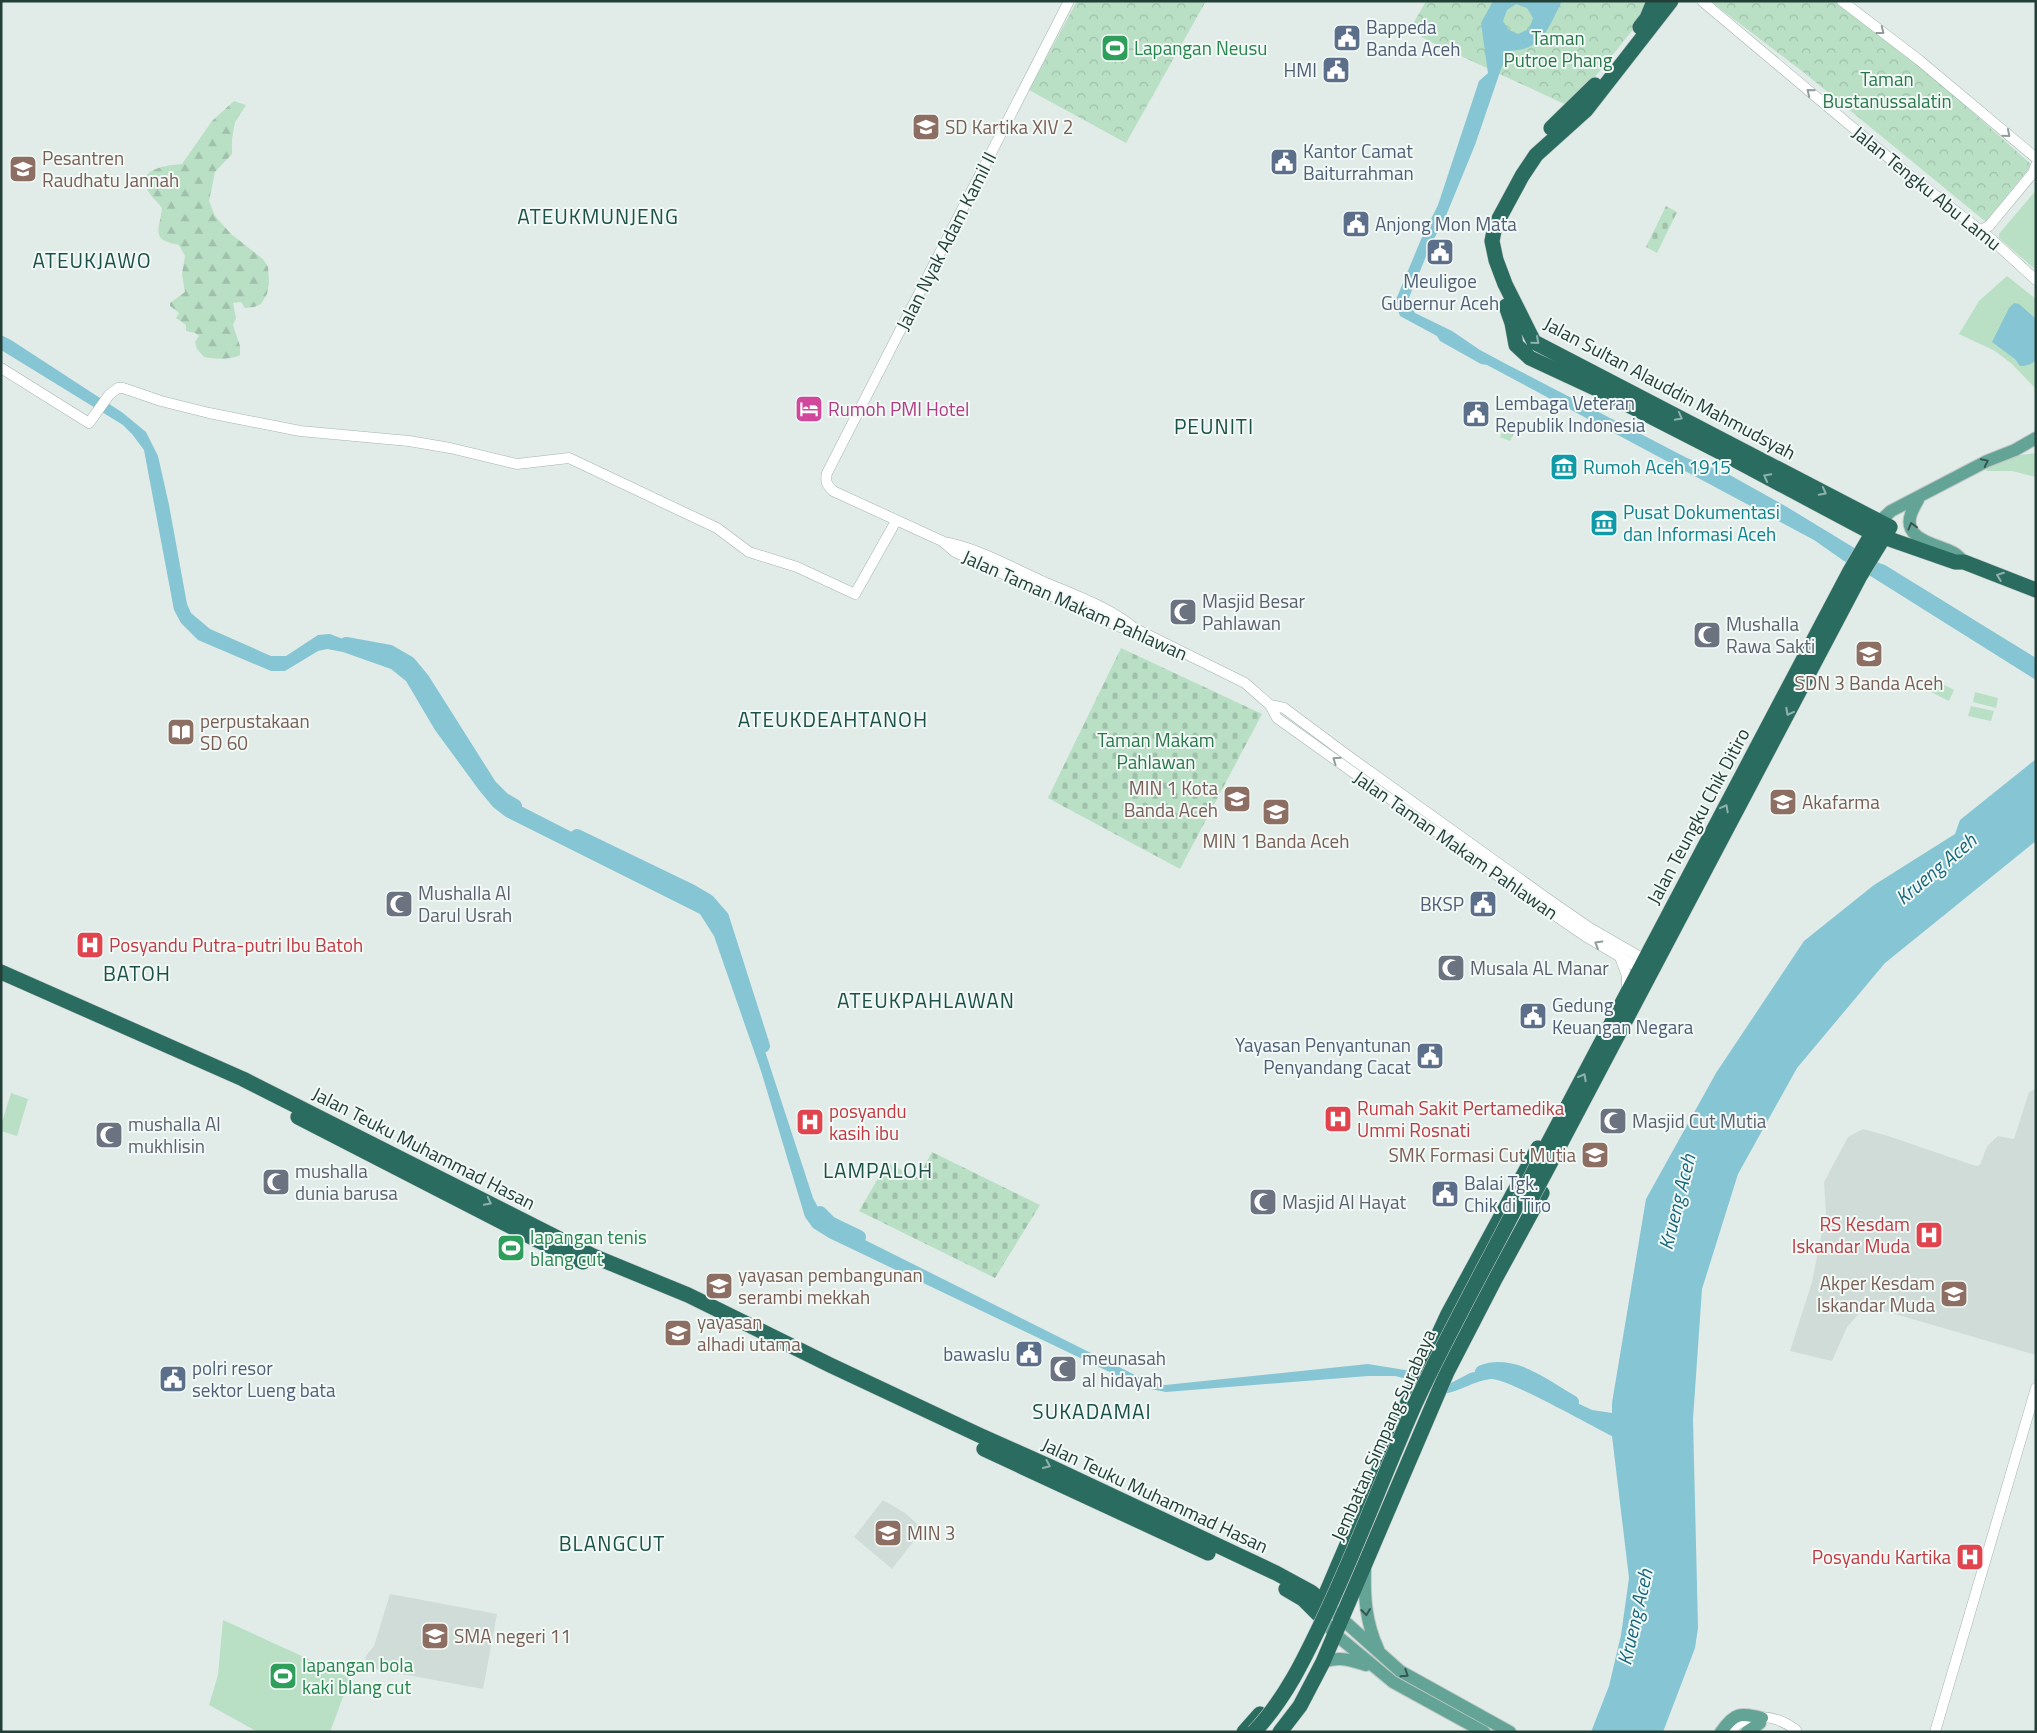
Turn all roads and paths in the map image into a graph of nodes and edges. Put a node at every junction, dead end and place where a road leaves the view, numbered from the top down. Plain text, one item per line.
1 (1069, 1) edge
2 (1654, 1) edge
3 (1671, 1) edge
4 (1702, 1) edge
5 (1842, 1) edge
6 (2036, 158) edge
7 (2036, 165) edge
8 (2036, 180) edge
9 (1981, 230) junction
10 (1489, 238) junction
11 (1990, 238) junction
12 (2036, 280) edge
13 (1, 368) edge
14 (2036, 438) edge
15 (2036, 449) edge
16 (2015, 450) junction
17 (826, 481) joint
18 (1920, 496) junction
19 (896, 522) junction
20 (1881, 530) junction
21 (1964, 562) junction
22 (2036, 590) edge
23 (1270, 705) junction
24 (1620, 957) junction
25 (1648, 967) junction
26 (1, 972) edge
27 (1, 982) edge
28 (1627, 994) junction
29 (1562, 1130) junction
30 (1549, 1154) junction
31 (828, 1370) junction
32 (2036, 1388) edge
33 (1365, 1566) junction
34 (1320, 1608) junction
35 (1341, 1620) junction
36 (1335, 1634) junction
37 (1380, 1654) junction
38 (1323, 1662) junction
39 (1373, 1667) junction
40 (1440, 1701) junction
41 (1761, 1720) junction
42 (1800, 1731) edge
43 (1244, 1732) edge
44 (1254, 1732) edge
45 (1268, 1732) edge
46 (1280, 1732) edge
47 (1484, 1732) edge
48 (1510, 1732) edge
49 (1721, 1732) edge
50 (1729, 1732) edge
51 (1736, 1732) edge
52 (1747, 1732) edge
53 (1935, 1732) edge

1 - 17 street, Jalan Nyak Adam Kamil II
2 - 10 highway
3 - 10 highway
9 -> 4 street, Jalan Tengku Abu Lamu
5 -> 6 street
7 - 9 street
8 - 11 street
9 - 11 street, Jalan Tengku Abu Lamu
10 - 20 highway, Jalan Sultan Alauddin Mahmudsyah
11 - 12 street, Jalan Tengku Abu Lamu
13 - 19 street
14 - 16 main road
15 - 16 main road
18 -> 16 main road
17 - 19 street, Jalan Taman Makam Pahlawan
18 - 20 main road
21 -> 18 main road
19 - 23 street, Jalan Taman Makam Pahlawan
20 - 21 highway, Jalan Sultan Alauddin Mahmudsyah
20 - 25 highway, Jalan Teungku Chik Ditiro
22 -> 21 highway, Jalan Sultan Alauddin Mahmudsyah
24 -> 23 street, Jalan Taman Makam Pahlawan
23 - 25 street, Jalan Taman Makam Pahlawan
24 - 25 street, Jalan Taman Makam Pahlawan
24 - 28 street
25 - 28 highway, Jalan Teungku Chik Ditiro
25 - 29 highway, Jalan Teungku Chik Ditiro
26 -> 31 highway, Jalan Teuku Muhammad Hasan
27 - 31 highway, Jalan Teuku Muhammad Hasan
29 -> 28 highway, Jalan Teungku Chik Ditiro
29 - 30 highway, Jalan Teungku Chik Ditiro
29 - 33 highway, Jalan Teungku Chik Ditiro
29 - 34 highway, Jalan Teungku Chik Ditiro
30 - 44 highway, Jembatan Simpang Surabaya, bridge
30 - 45 highway, Jembatan Simpang Surabaya, bridge
31 - 34 highway, Jalan Teuku Muhammad Hasan
32 - 53 street
33 - 35 highway
33 -> 37 main road
34 - 35 main road, Jalan Teuku Muhammad Hasan
34 - 36 main road, Jalan Teuku Muhammad Hasan
34 - 43 highway, Jalan Teungku Chik Ditiro
35 - 36 highway
35 - 37 main road, Jalan Teuku Muhammad Hasan
36 - 38 highway
36 - 39 main road, Jalan Teuku Muhammad Hasan
37 -> 40 main road, Jalan Teuku Muhammad Hasan
38 - 39 main road
38 - 46 highway
39 - 40 main road, Jalan Teuku Muhammad Hasan
40 - 47 main road, Jalan Teuku Muhammad Hasan
40 - 48 main road, Jalan Teuku Muhammad Hasan
41 - 42 street
41 - 49 main road
41 - 50 street
41 - 51 street
41 - 52 main road

